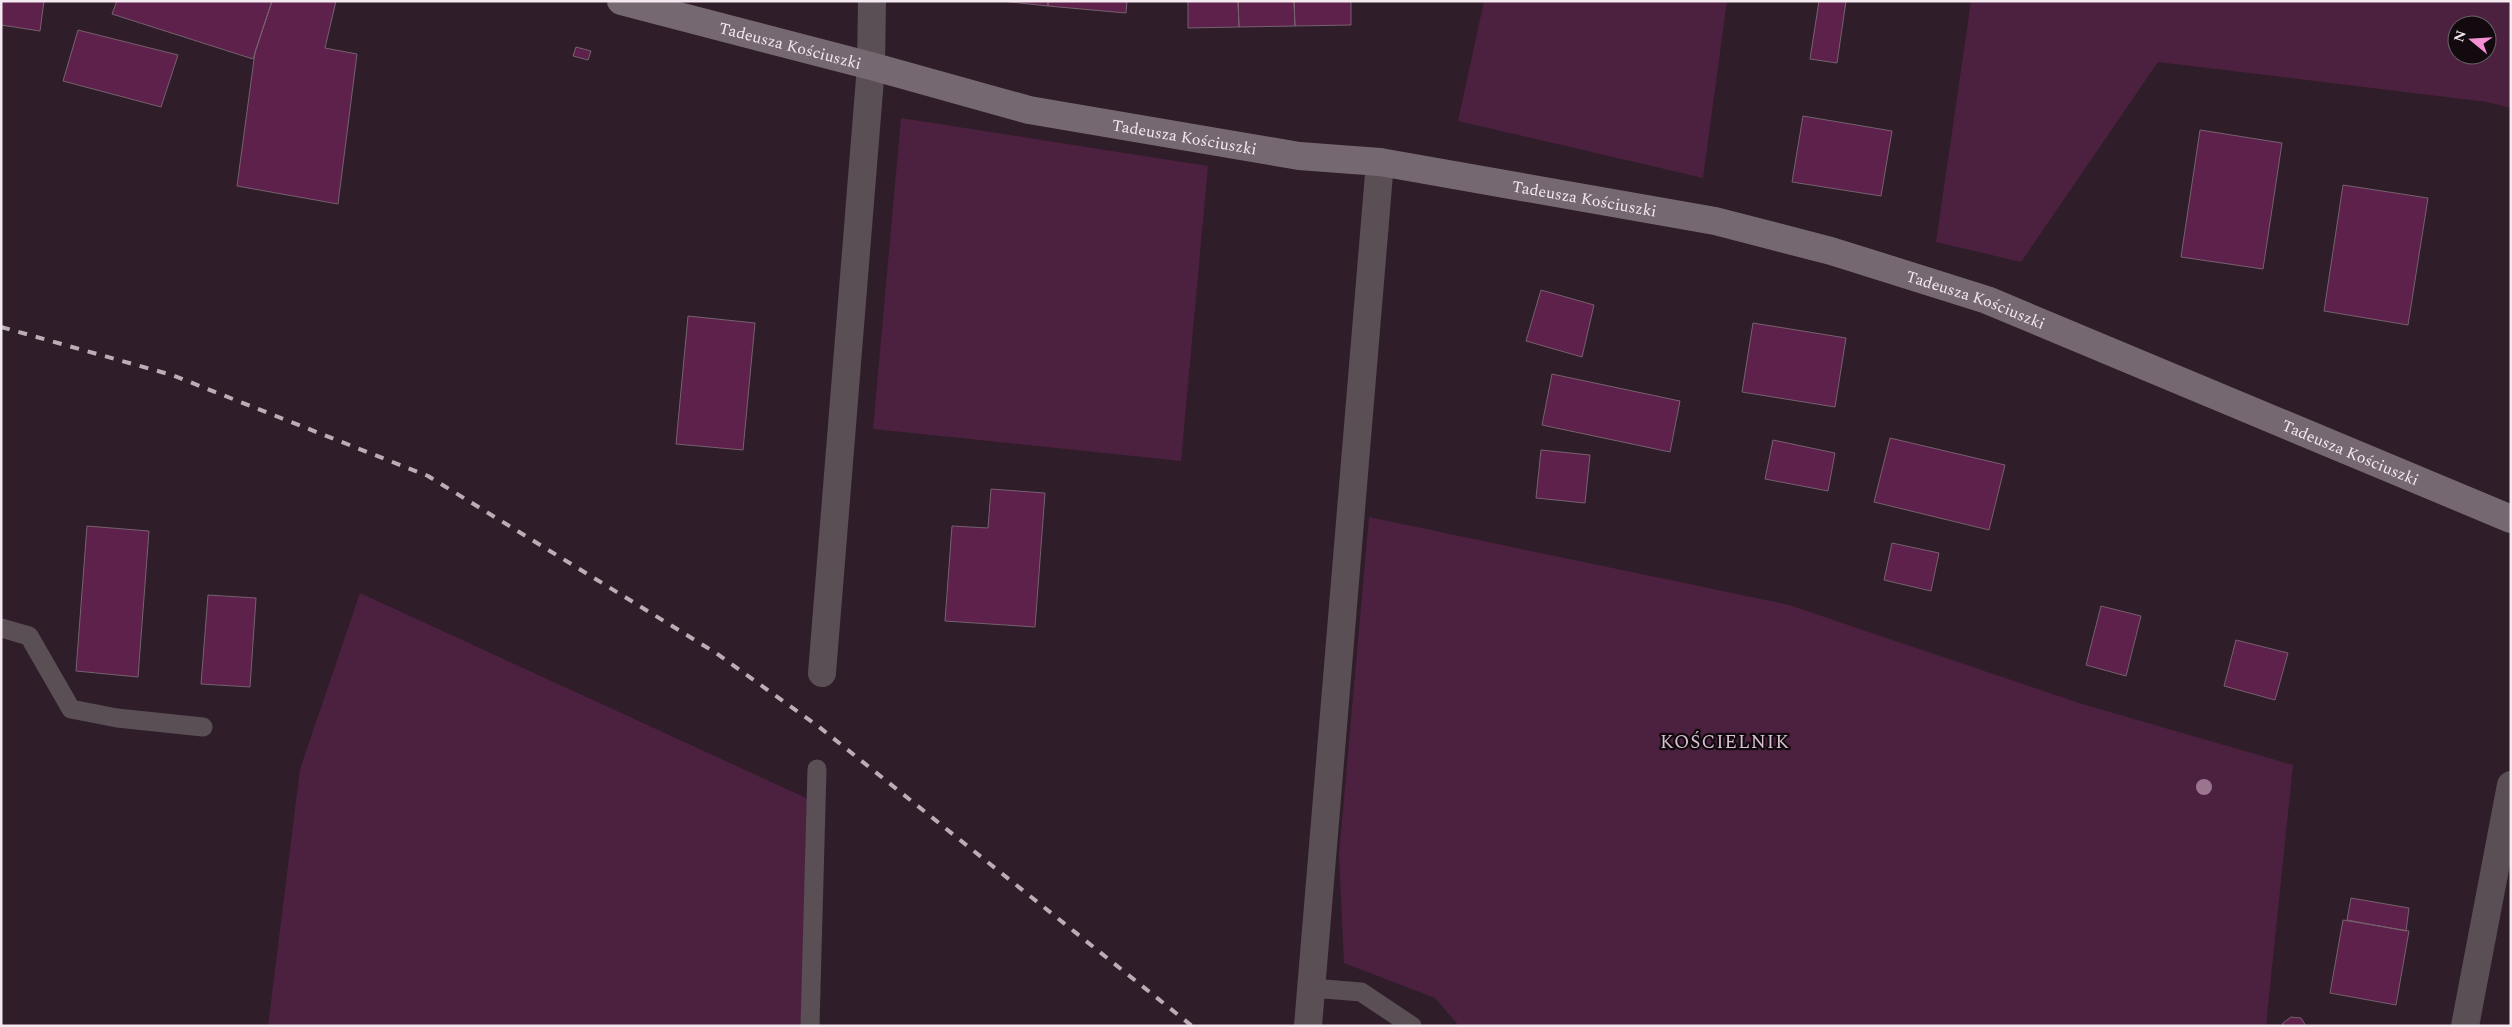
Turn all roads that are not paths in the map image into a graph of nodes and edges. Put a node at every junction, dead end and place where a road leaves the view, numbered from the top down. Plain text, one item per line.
1 (621, 1) edge
2 (872, 1) edge
3 (871, 66) junction
4 (1380, 162) junction
5 (2511, 519) edge
6 (1, 628) edge
7 (822, 673) dead end
8 (203, 726) dead end
9 (817, 769) dead end
10 (2511, 785) edge
11 (1312, 988) junction
12 (810, 1026) edge
13 (1308, 1026) edge
14 (1412, 1026) edge
15 (2465, 1026) edge

1 - 3 main road, Tadeusza Kościuszki
2 - 3 street
3 - 4 main road, Tadeusza Kościuszki
3 - 7 street
4 - 5 main road, Tadeusza Kościuszki
4 - 11 street
6 - 8 lane
9 - 12 lane
10 - 15 street
11 - 13 street
11 - 14 lane

